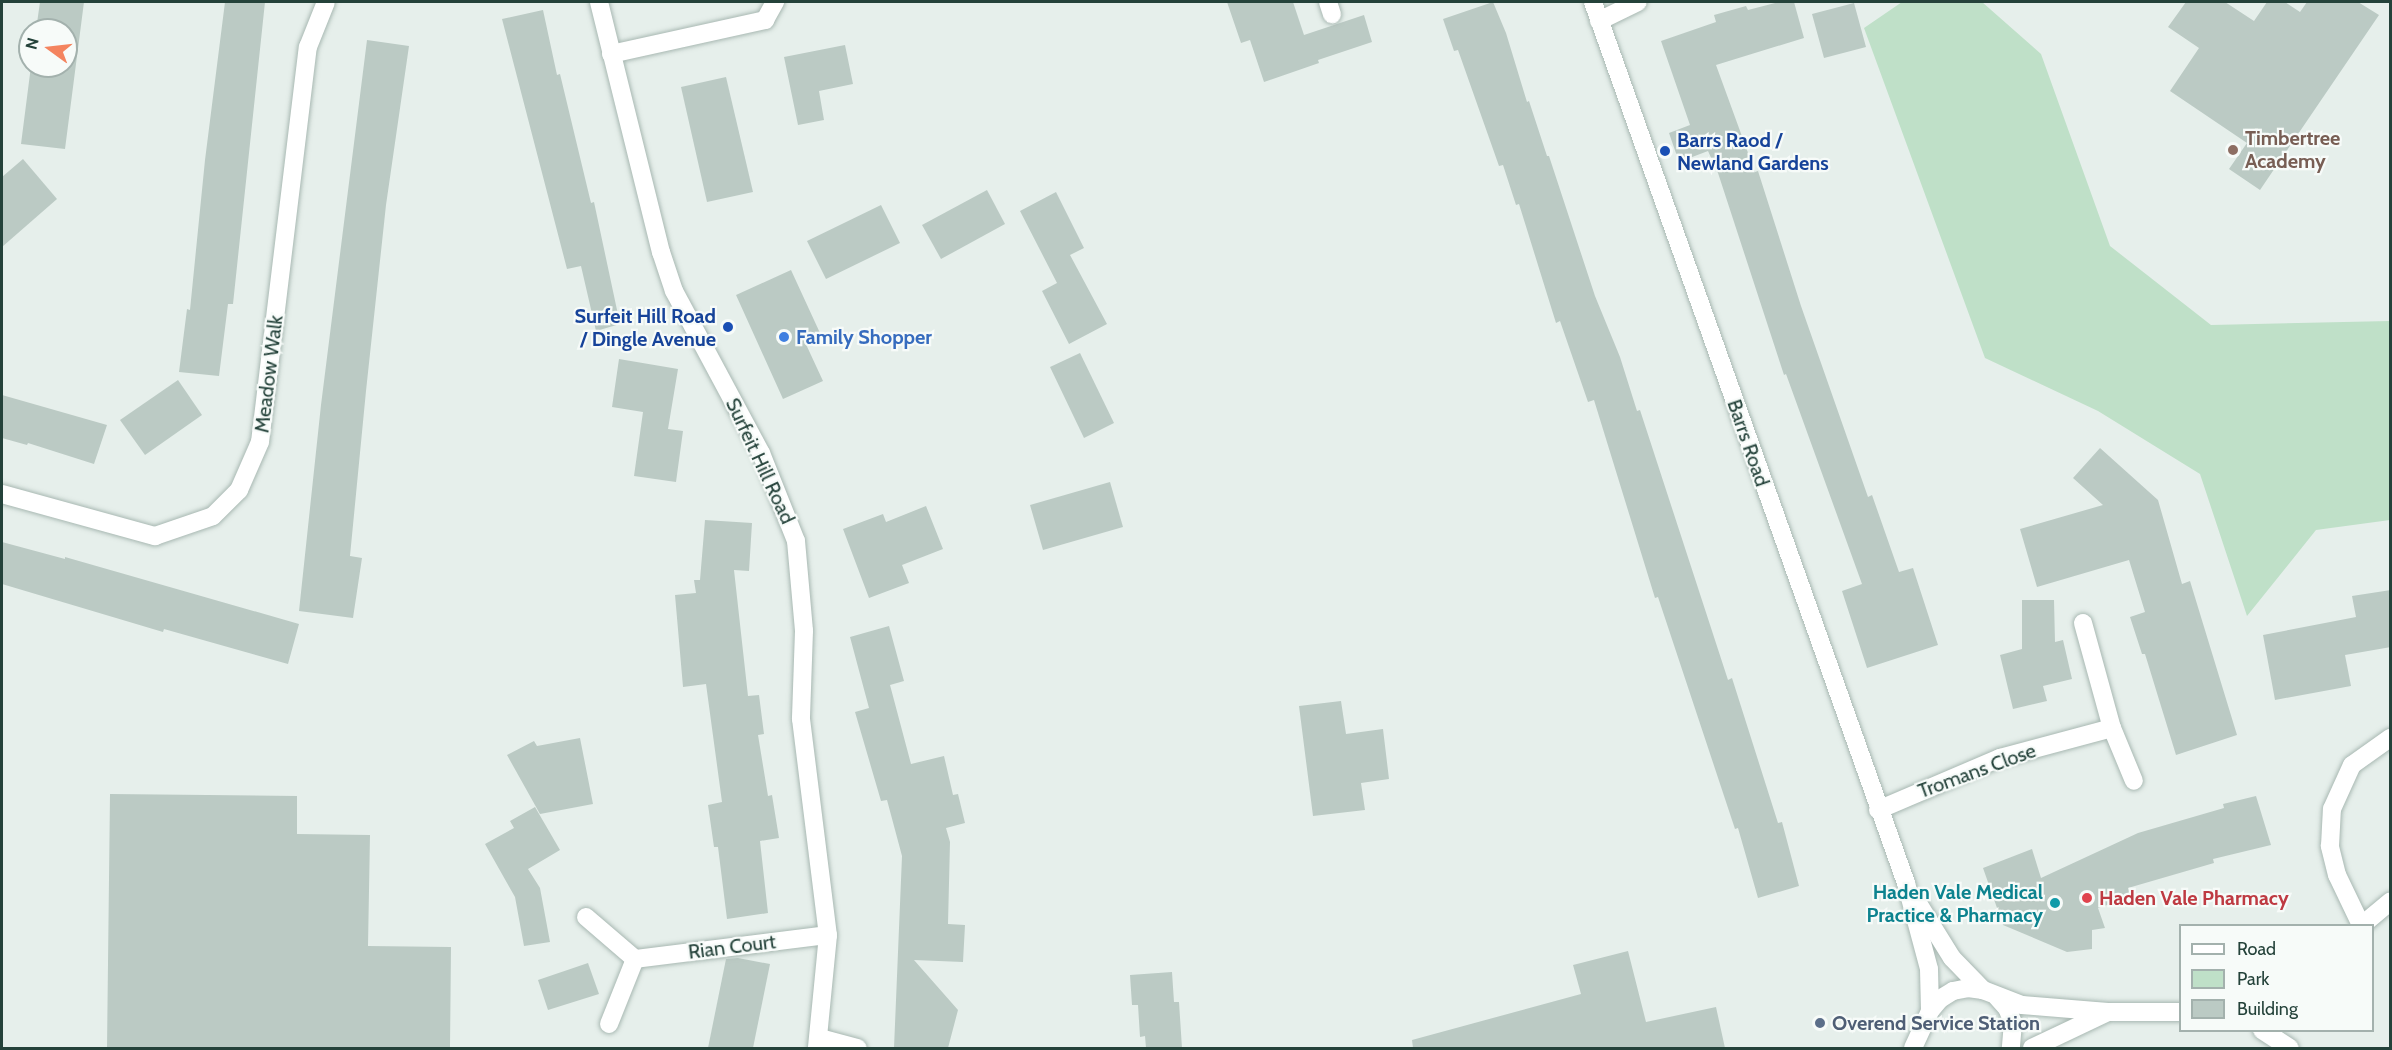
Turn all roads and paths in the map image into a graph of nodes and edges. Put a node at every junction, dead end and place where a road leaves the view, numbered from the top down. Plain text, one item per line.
1 (326, 2) edge
2 (599, 2) edge
3 (775, 2) edge
4 (1593, 2) edge
5 (1638, 2) edge
6 (1599, 21) junction
7 (611, 54) junction
8 (2, 494) edge
9 (2083, 623) dead end
10 (2112, 728) junction
11 (2391, 738) edge
12 (2134, 781) dead end
13 (1878, 810) junction
14 (1906, 883) junction
15 (2391, 902) edge
16 (586, 917) dead end
17 (2361, 924) edge
18 (2362, 924) edge
19 (828, 935) junction
20 (635, 959) junction
21 (1990, 994) junction
22 (2108, 1012) junction
23 (2179, 1012) edge
24 (1927, 1018) junction
25 (609, 1024) dead end
26 (2265, 1032) edge
27 (819, 1043) edge
28 (858, 1048) edge
29 (1913, 1048) edge
30 (1928, 1048) edge
31 (2011, 1048) edge
32 (2032, 1048) edge
33 (2290, 1048) edge

1 - 8 street, Meadow Walk
2 - 7 street, Surfeit Hill Road
3 - 7 street
4 - 6 street, Barrs Road
5 - 6 street
6 - 13 street, Barrs Road
7 - 19 street, Surfeit Hill Road
9 - 10 street
10 - 12 street
10 - 13 street, Tromans Close
11 - 17 street
13 - 14 street, Barrs Road
14 - 21 street, Barrs Road
14 - 24 street, Barrs Road
15 - 18 street
16 - 20 street
19 - 20 street, Rian Court
19 - 27 street, Surfeit Hill Road
20 - 25 street
21 - 22 street
21 - 24 street
21 - 31 street, Barrs Road
22 - 23 street
22 - 32 street
24 - 29 street
24 - 30 street, Barrs Road
26 - 33 street
27 - 28 street

